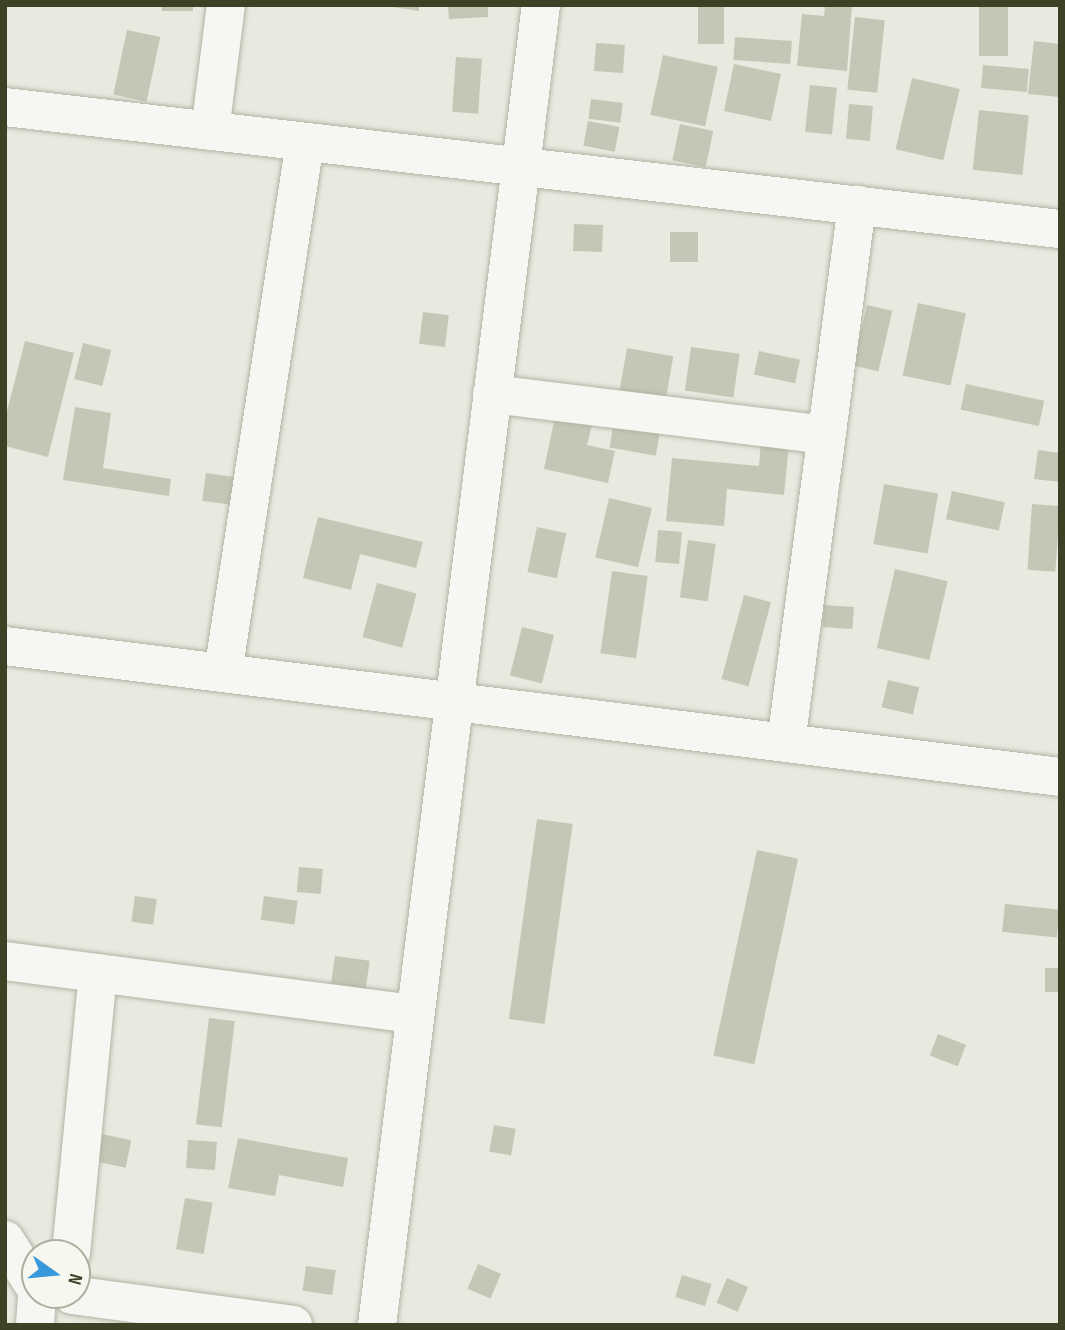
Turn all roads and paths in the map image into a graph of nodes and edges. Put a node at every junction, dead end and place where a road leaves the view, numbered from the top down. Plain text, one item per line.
1 (226, 5) edge
2 (541, 5) edge
3 (5, 107) edge
4 (210, 131) junction
5 (305, 142) junction
6 (521, 167) junction
7 (857, 205) junction
8 (1060, 229) edge
9 (492, 394) junction
10 (827, 435) junction
11 (5, 646) edge
12 (223, 673) junction
13 (453, 702) junction
14 (786, 743) junction
15 (1060, 777) edge
16 (5, 961) edge
17 (98, 973) junction
18 (415, 1014) junction
19 (72, 1239) edge
20 (5, 1240) edge
21 (21, 1266) edge
22 (91, 1298) edge
23 (293, 1325) edge
24 (377, 1325) edge

1 - 4 street
2 - 6 street
3 - 4 street
4 - 5 street
5 - 6 street
5 - 12 street
6 - 7 street
6 - 9 street
7 - 8 street
7 - 10 street
9 - 10 street
9 - 13 street
10 - 14 street
11 - 12 street
12 - 13 street
13 - 14 street
13 - 18 street
14 - 15 street
16 - 17 street
17 - 18 street
17 - 19 street
18 - 24 street
20 - 21 street
22 - 23 street

